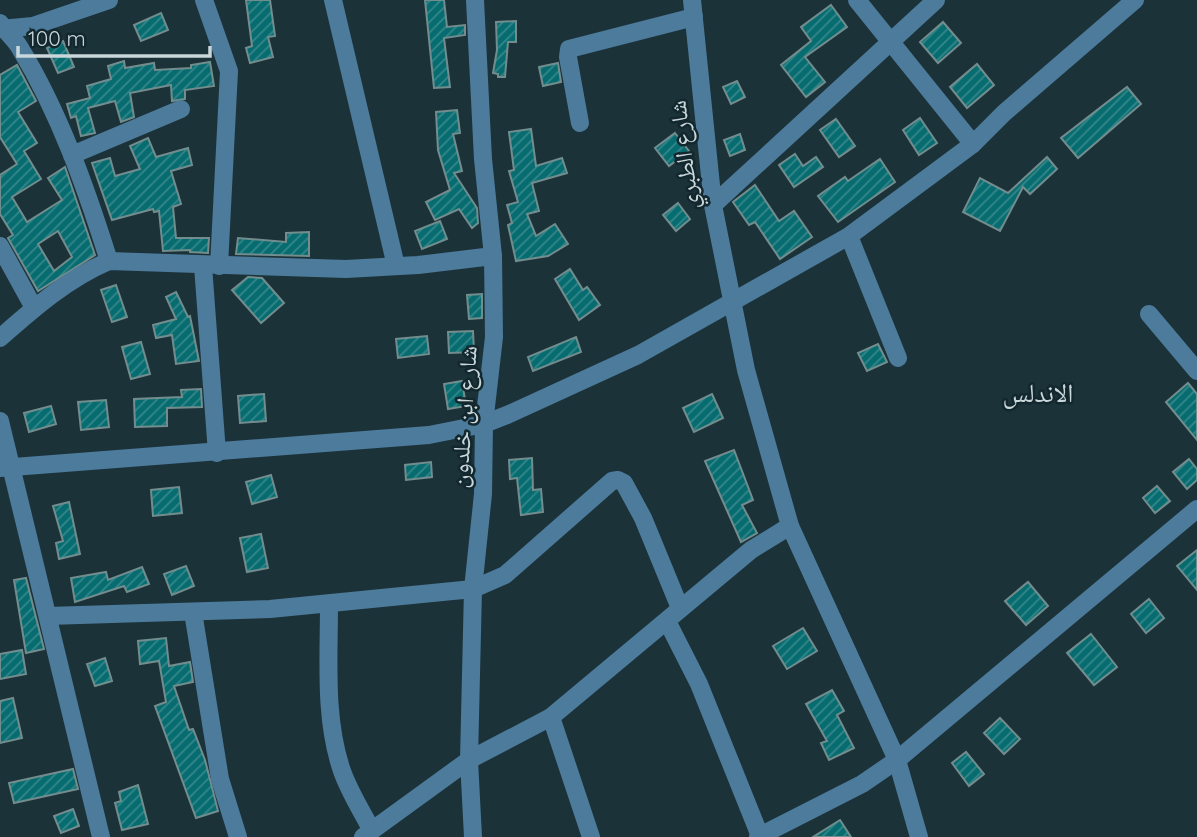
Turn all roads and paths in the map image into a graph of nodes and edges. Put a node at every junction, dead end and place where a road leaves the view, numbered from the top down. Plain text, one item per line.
1 (109, 0) edge
2 (204, 0) edge
3 (333, 0) edge
4 (475, 0) edge
5 (857, 0) edge
6 (936, 0) edge
7 (1135, 0) edge
8 (693, 8) edge
9 (1, 27) edge
10 (891, 43) junction
11 (181, 109) dead end
12 (580, 123) dead end
13 (973, 145) junction
14 (72, 155) junction
15 (713, 205) junction
16 (849, 236) junction
17 (0, 246) edge
18 (493, 256) junction
19 (109, 261) junction
20 (211, 266) junction
21 (396, 266) junction
22 (732, 304) junction
23 (34, 308) junction
24 (1149, 314) dead end
25 (0, 338) edge
26 (898, 358) dead end
27 (1197, 371) edge
28 (0, 421) edge
29 (484, 424) junction
30 (217, 453) junction
31 (7, 468) edge
32 (1197, 509) edge
33 (790, 526) junction
34 (473, 589) junction
35 (329, 605) junction
36 (680, 608) junction
37 (193, 612) junction
38 (48, 616) junction
39 (667, 621) junction
40 (551, 717) junction
41 (468, 760) junction
42 (897, 760) junction
43 (367, 833) edge
44 (759, 836) edge
45 (101, 837) edge
46 (238, 837) edge
47 (473, 837) edge
48 (591, 837) edge
49 (919, 837) edge

1 - 9 street
2 - 20 street
3 - 21 street
4 - 18 street, شارع ابن خلدون
5 - 10 street
6 - 10 street
7 - 13 street
8 - 12 street
8 - 15 street, شارع الطبري
9 - 14 street
10 - 13 street
10 - 15 street
11 - 14 street
13 - 16 street
14 - 19 street
15 - 22 street, شارع الطبري
16 - 22 street
16 - 26 street
17 - 23 street
18 - 21 street
18 - 29 street, شارع ابن خلدون
19 - 20 street
19 - 23 street
20 - 21 street
20 - 30 street
22 - 29 street
22 - 33 street, شارع الطبري
23 - 25 street
24 - 27 street
28 - 31 street
29 - 30 street
29 - 34 street, شارع ابن خلدون
30 - 31 street
31 - 38 street
32 - 42 street
33 - 36 street
33 - 42 street, شارع الطبري
34 - 35 street
34 - 36 street
34 - 41 street, شارع ابن خلدون
35 - 37 street
35 - 43 street
36 - 39 street
37 - 38 street
37 - 46 street
38 - 45 street
39 - 40 street
39 - 44 street
40 - 41 street
40 - 48 street
41 - 43 street
41 - 47 street, شارع ابن خلدون
42 - 44 street
42 - 49 street, شارع الطبري

